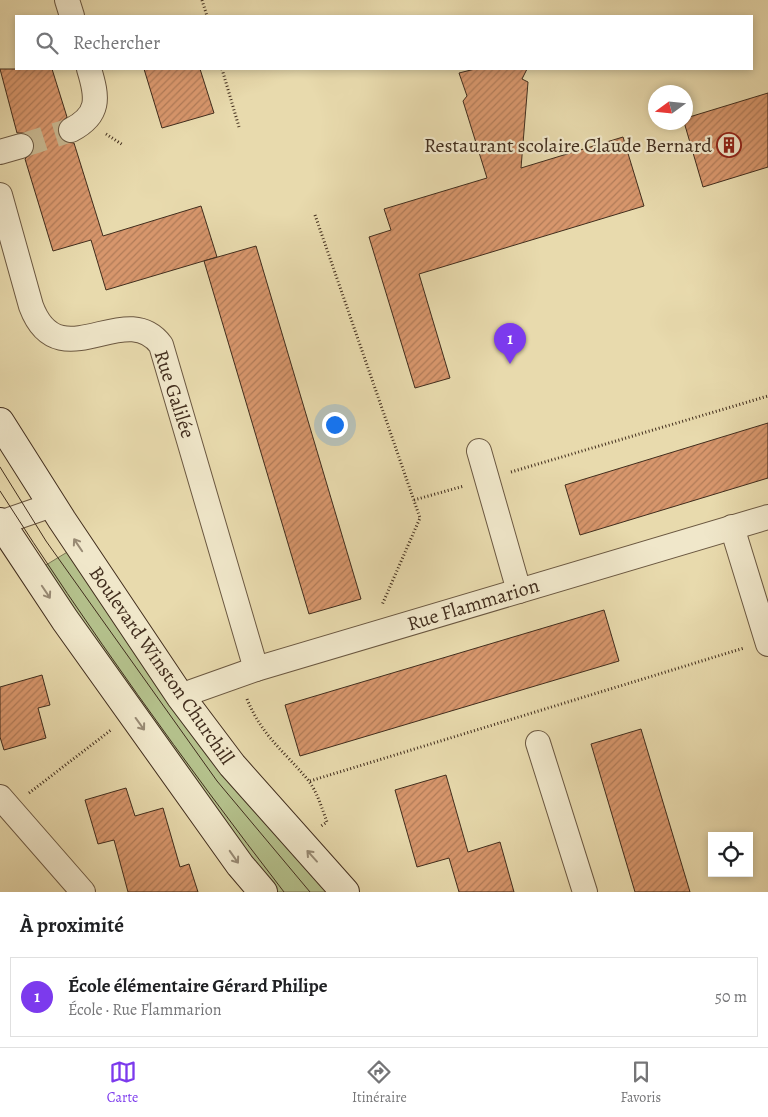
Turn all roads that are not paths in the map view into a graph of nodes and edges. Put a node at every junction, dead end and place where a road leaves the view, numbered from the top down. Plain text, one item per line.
1 (67, 0) edge
2 (72, 15) edge
3 (89, 70) edge
4 (71, 130) tunnel mouth
5 (0, 195) edge
6 (0, 422) edge
7 (479, 451) dead end
8 (52, 505) junction
9 (768, 516) edge
10 (0, 523) edge
11 (732, 527) junction
12 (519, 591) junction
13 (768, 643) edge
14 (247, 672) junction
15 (180, 696) junction
16 (538, 743) dead end
17 (1, 799) edge
18 (84, 892) edge
19 (263, 892) edge
20 (345, 892) edge
21 (585, 892) edge

1 - 2 street
3 - 4 street
5 - 14 street, Rue Galilée
6 - 8 street, Boulevard Winston Churchill
7 - 12 street
8 - 10 street
15 -> 8 street, Boulevard Winston Churchill
9 - 11 street, Rue Flammarion
10 -> 19 street
11 - 12 street, Rue Flammarion
11 - 13 street
12 - 14 street, Rue Flammarion
14 - 15 street, Rue Flammarion
20 -> 15 street, Boulevard Winston Churchill
16 - 21 street
17 - 18 street

